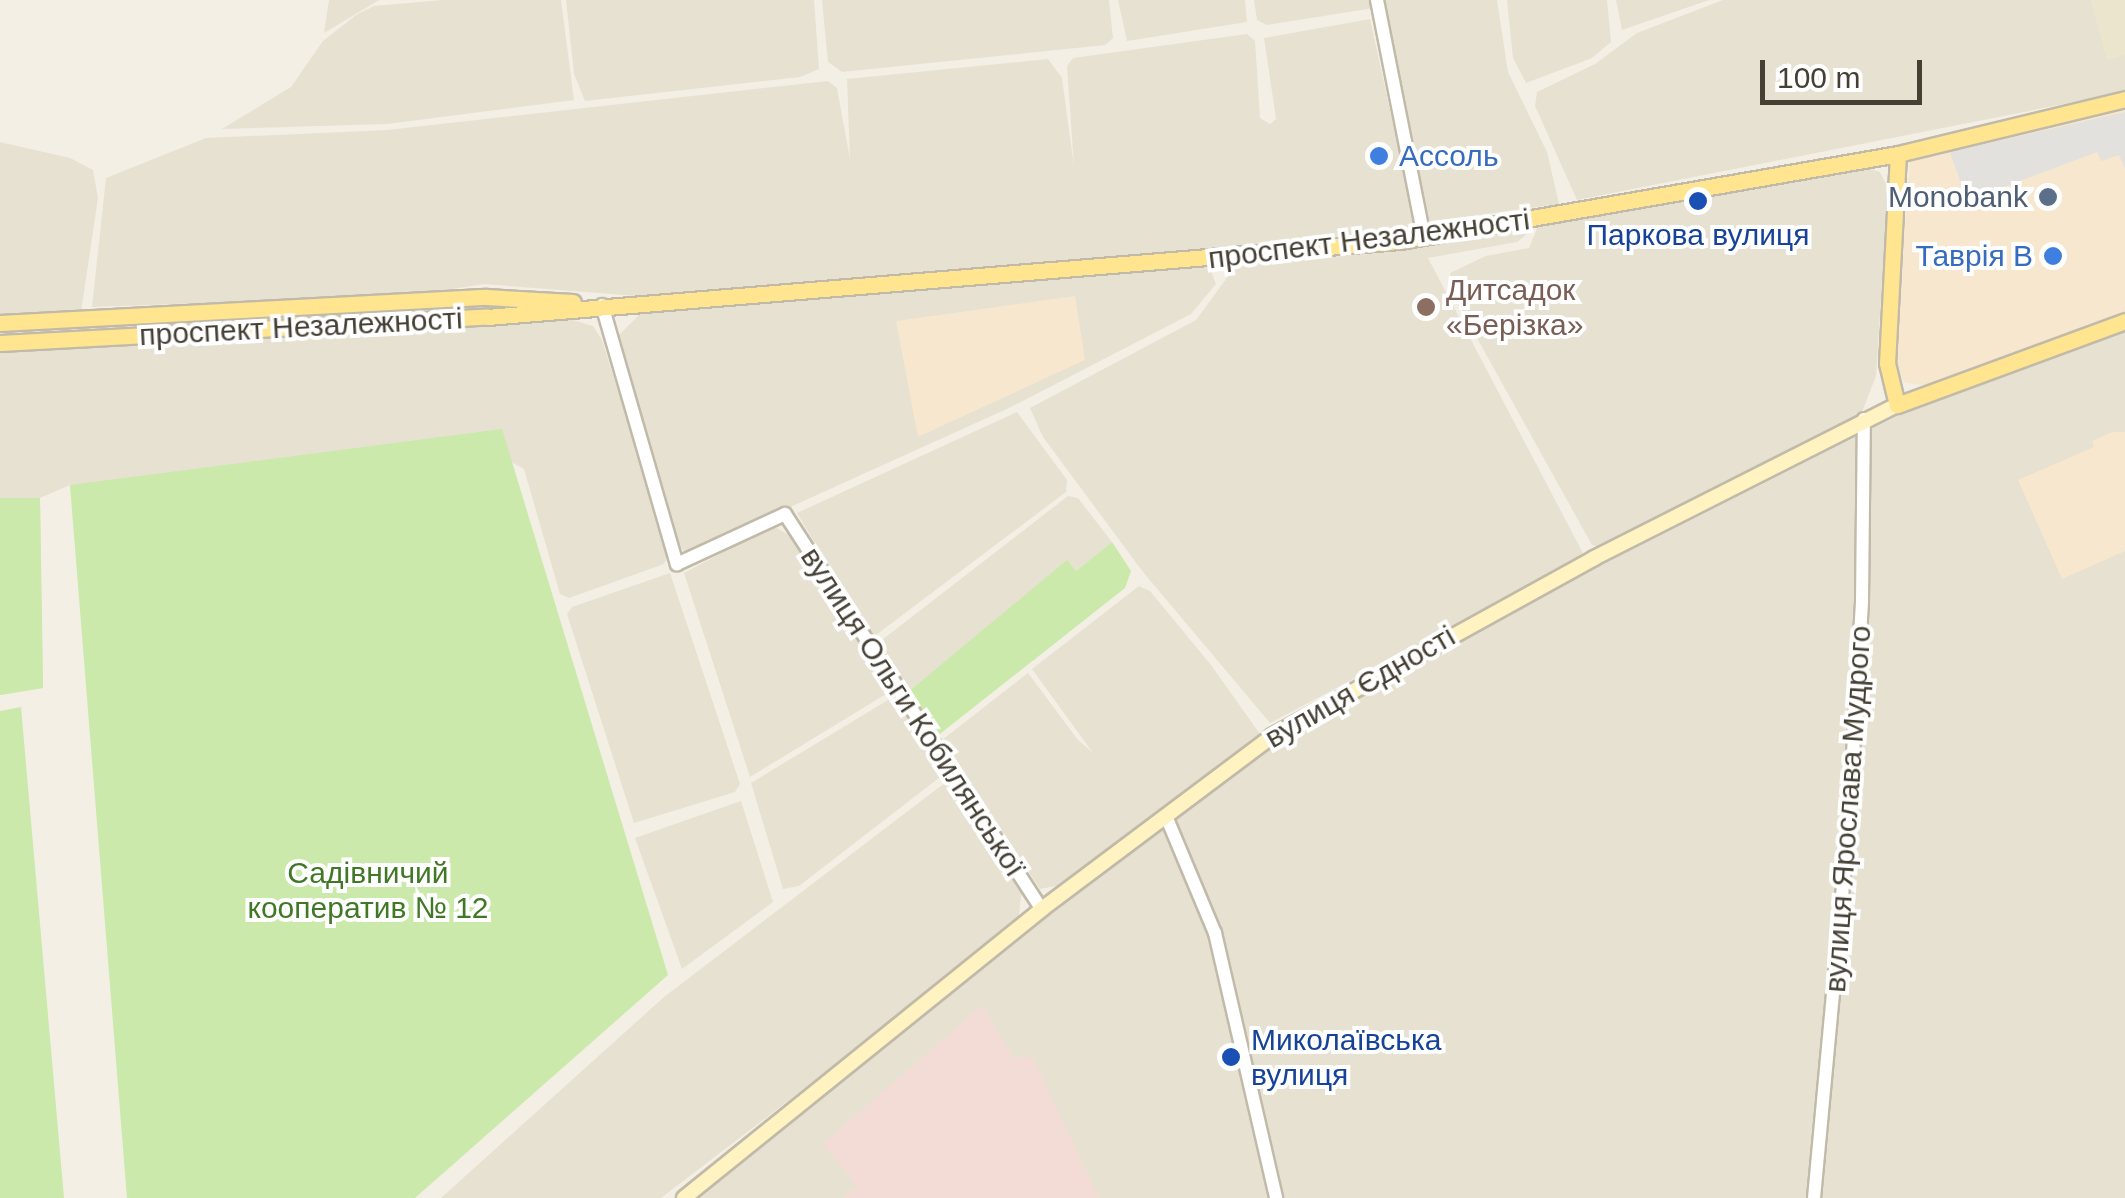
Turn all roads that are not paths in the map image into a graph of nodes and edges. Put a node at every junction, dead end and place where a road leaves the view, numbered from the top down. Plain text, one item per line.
1 (1377, 0) edge
2 (2125, 99) edge
3 (1898, 154) junction
4 (1424, 237) junction
5 (494, 298) junction
6 (602, 305) junction
7 (494, 316) junction
8 (2125, 321) edge
9 (0, 324) edge
10 (0, 343) edge
11 (1896, 405) junction
12 (1864, 419) junction
13 (1166, 816) junction
14 (1042, 909) junction
15 (684, 1198) edge
16 (1276, 1198) edge
17 (1814, 1198) edge

1 - 4 street
2 - 3 main road, проспект Незалежності
3 - 4 main road, проспект Незалежності
3 - 11 main road
4 - 6 main road, проспект Незалежності
5 - 6 main road, проспект Незалежності
5 - 7 main road
5 - 9 main road, проспект Незалежності
6 - 7 main road, проспект Незалежності
6 - 14 street, вулиця Ольги Кобилянської
7 - 10 main road, проспект Незалежності
8 - 11 main road, вулиця Єдності
11 - 12 main road, вулиця Єдності
12 - 13 main road, вулиця Єдності
12 - 17 street, вулиця Ярослава Мудрого
13 - 14 main road, вулиця Єдності
13 - 16 street
14 - 15 main road, вулиця Єдності

